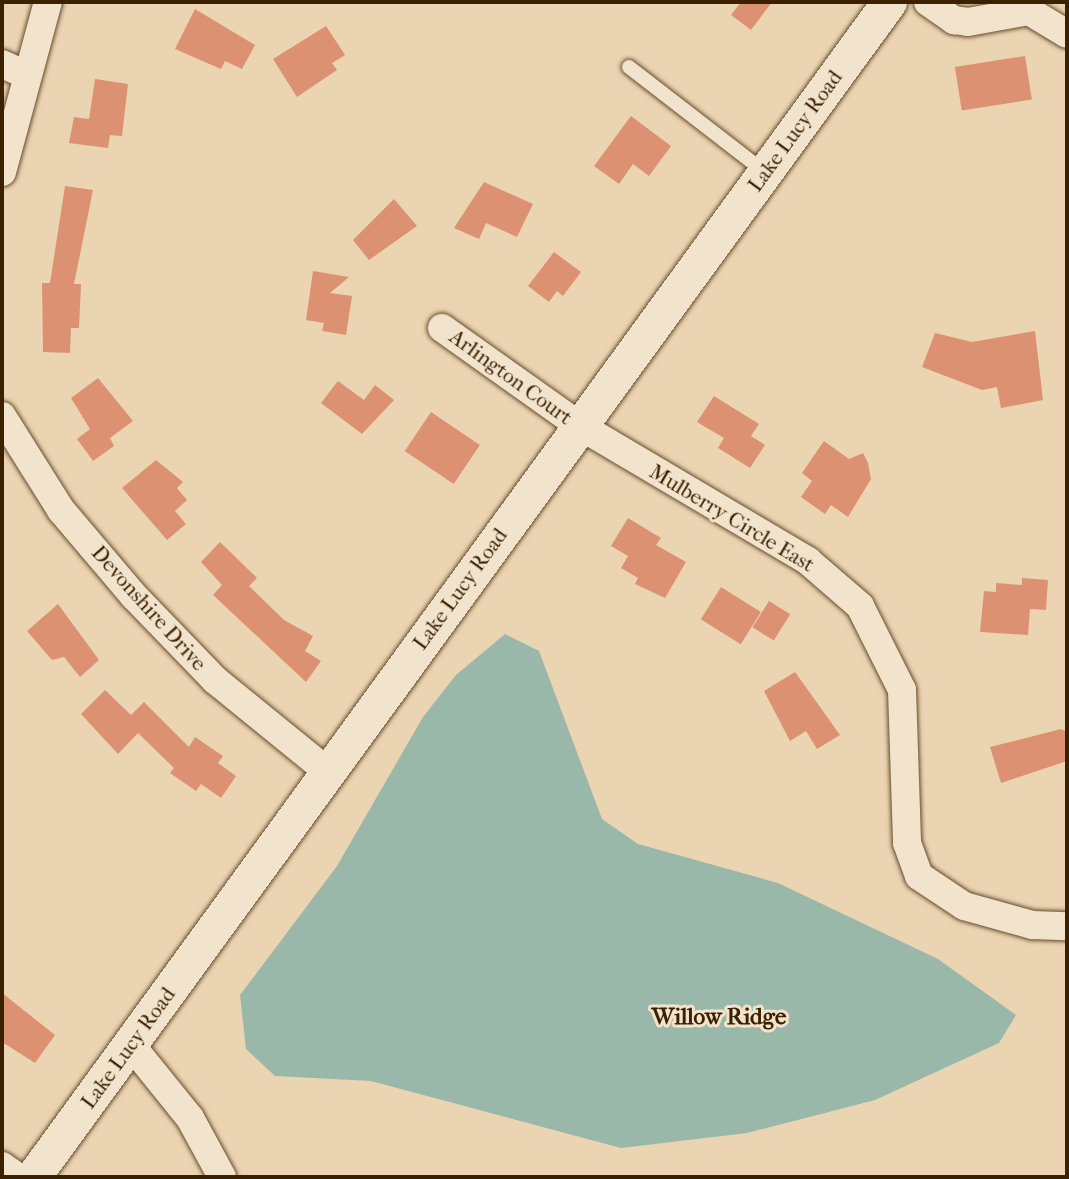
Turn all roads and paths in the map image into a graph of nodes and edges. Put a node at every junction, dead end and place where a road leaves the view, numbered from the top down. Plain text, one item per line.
1 (48, 2) edge
2 (889, 2) edge
3 (928, 2) edge
4 (1067, 34) edge
5 (629, 67) dead end
6 (14, 70) edge
7 (2, 172) edge
8 (766, 173) junction
9 (442, 328) dead end
10 (2, 416) edge
11 (580, 426) junction
12 (327, 771) junction
13 (1067, 926) edge
14 (131, 1045) junction
15 (2, 1166) edge
16 (18, 1177) edge
17 (33, 1177) edge
18 (222, 1177) edge

1 - 6 street
2 - 8 street, Lake Lucy Road
3 - 4 street
5 - 8 lane
6 - 7 street
8 - 11 street, Lake Lucy Road
9 - 11 street, Arlington Court
10 - 12 street, Devonshire Drive
11 - 12 street, Lake Lucy Road
11 - 13 street, Mulberry Circle East
12 - 14 street, Lake Lucy Road
14 - 17 street, Lake Lucy Road
14 - 18 street
15 - 16 street

